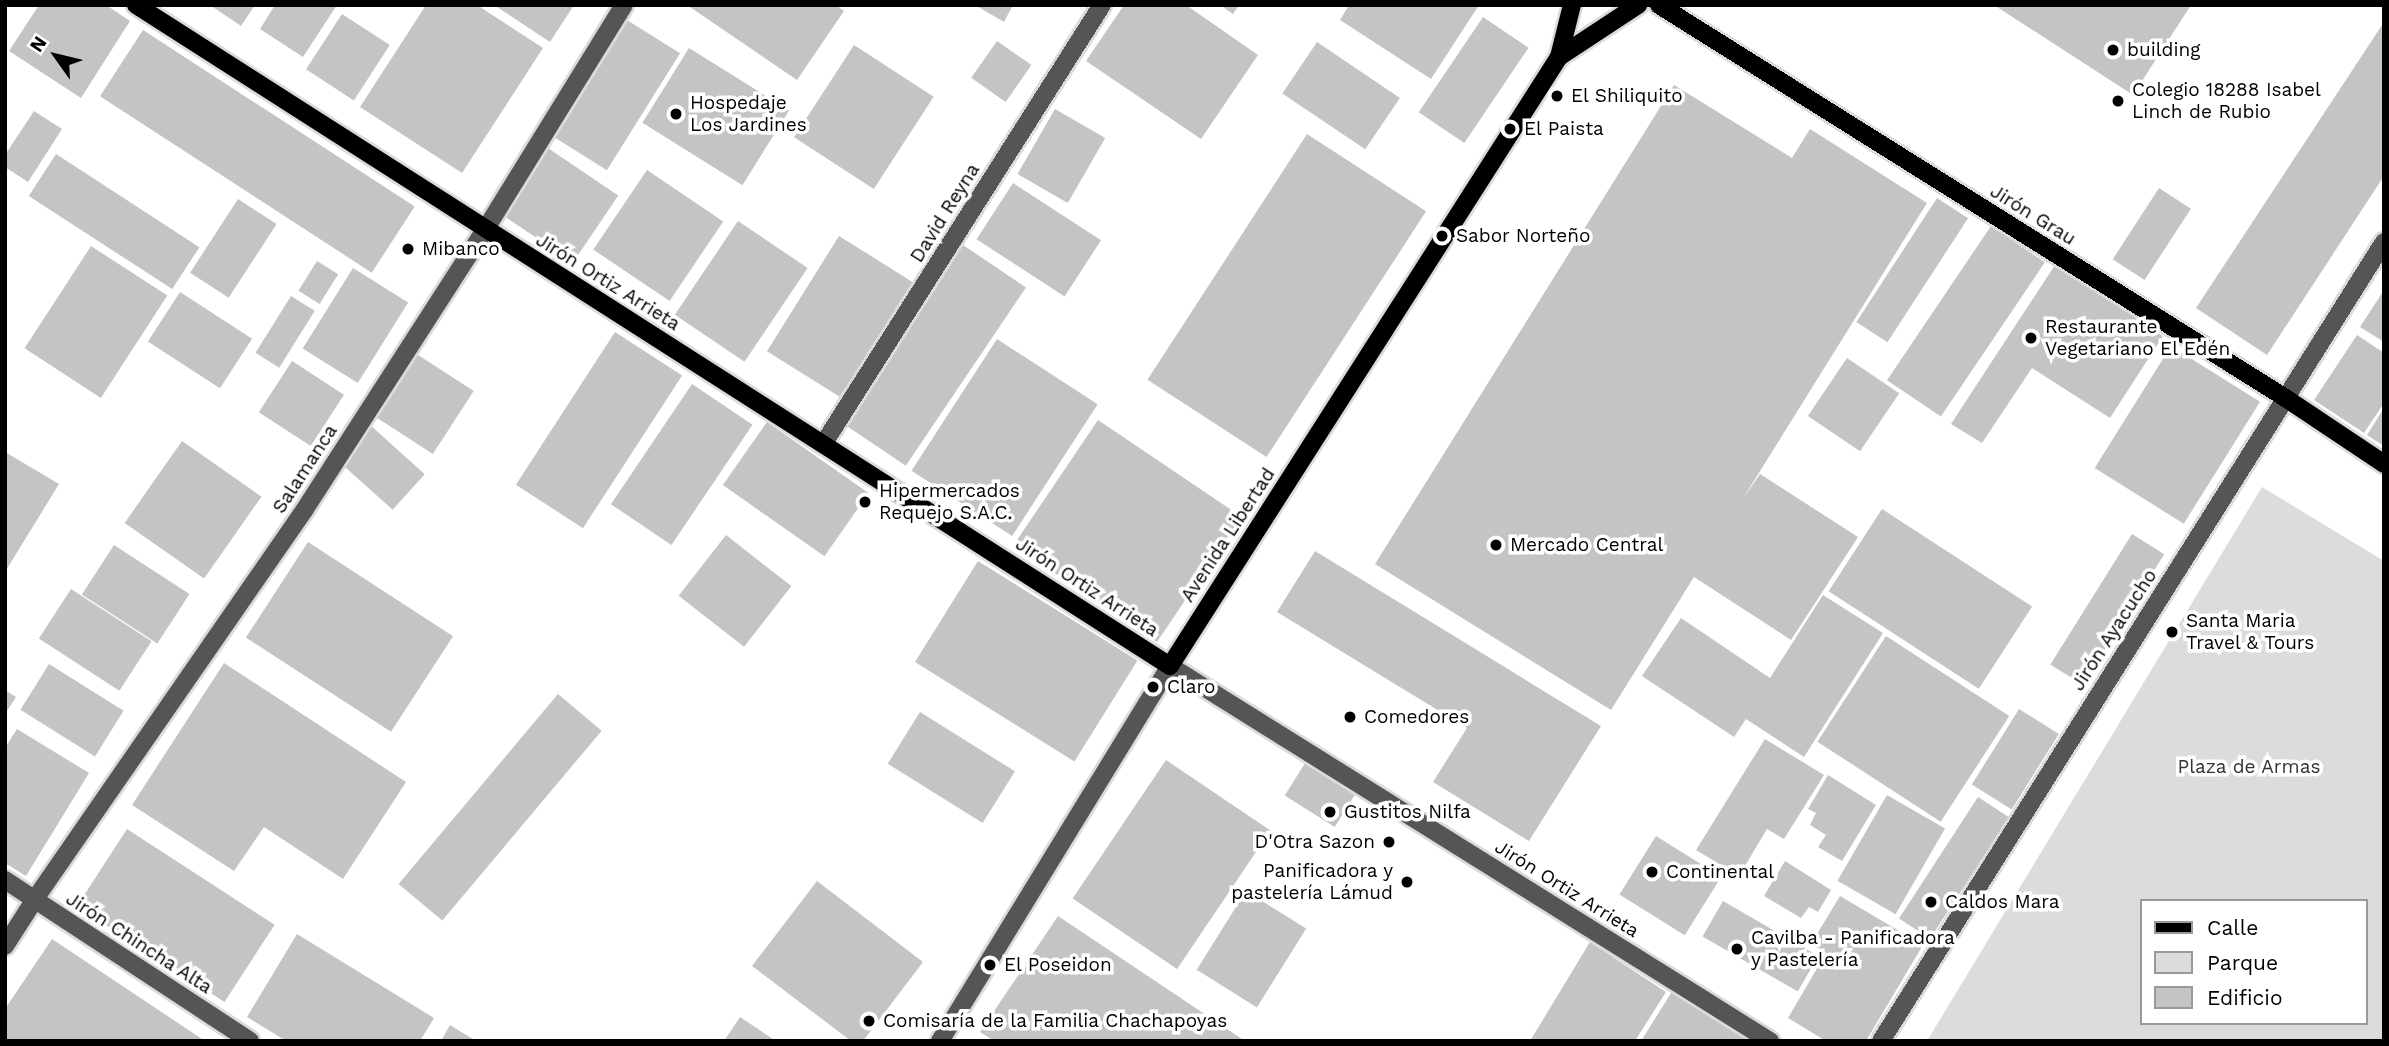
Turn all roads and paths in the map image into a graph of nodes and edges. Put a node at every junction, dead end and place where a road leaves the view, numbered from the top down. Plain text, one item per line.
1 (136, 5) edge
2 (624, 5) edge
3 (1102, 5) edge
4 (1572, 5) edge
5 (1638, 5) edge
6 (1659, 5) edge
7 (1559, 57) junction
8 (485, 230) junction
9 (2384, 242) edge
10 (2287, 399) junction
11 (824, 443) junction
12 (2384, 464) edge
13 (1170, 666) junction
14 (5, 880) edge
15 (35, 899) junction
16 (5, 946) edge
17 (250, 1041) edge
18 (940, 1041) edge
19 (1770, 1041) edge
20 (1881, 1041) edge

1 - 8 main road, Jirón Ortiz Arrieta
2 - 8 street, Salamanca
3 - 11 street, David Reyna
4 - 7 main road, Avenida Libertad
5 - 7 main road, Avenida Libertad
6 - 10 main road, Jirón Grau
7 - 13 main road, Avenida Libertad
8 - 11 main road, Jirón Ortiz Arrieta
8 - 15 street, Salamanca
9 - 10 street, Jirón Ayacucho
10 - 12 main road, Jirón Grau
10 - 20 street, Jirón Ayacucho
11 - 13 main road, Jirón Ortiz Arrieta
13 - 18 street, Avenida Libertad
13 - 19 street, Jirón Ortiz Arrieta
14 - 15 street, Jirón Chincha Alta
15 - 16 street, Salamanca
15 - 17 street, Jirón Chincha Alta

